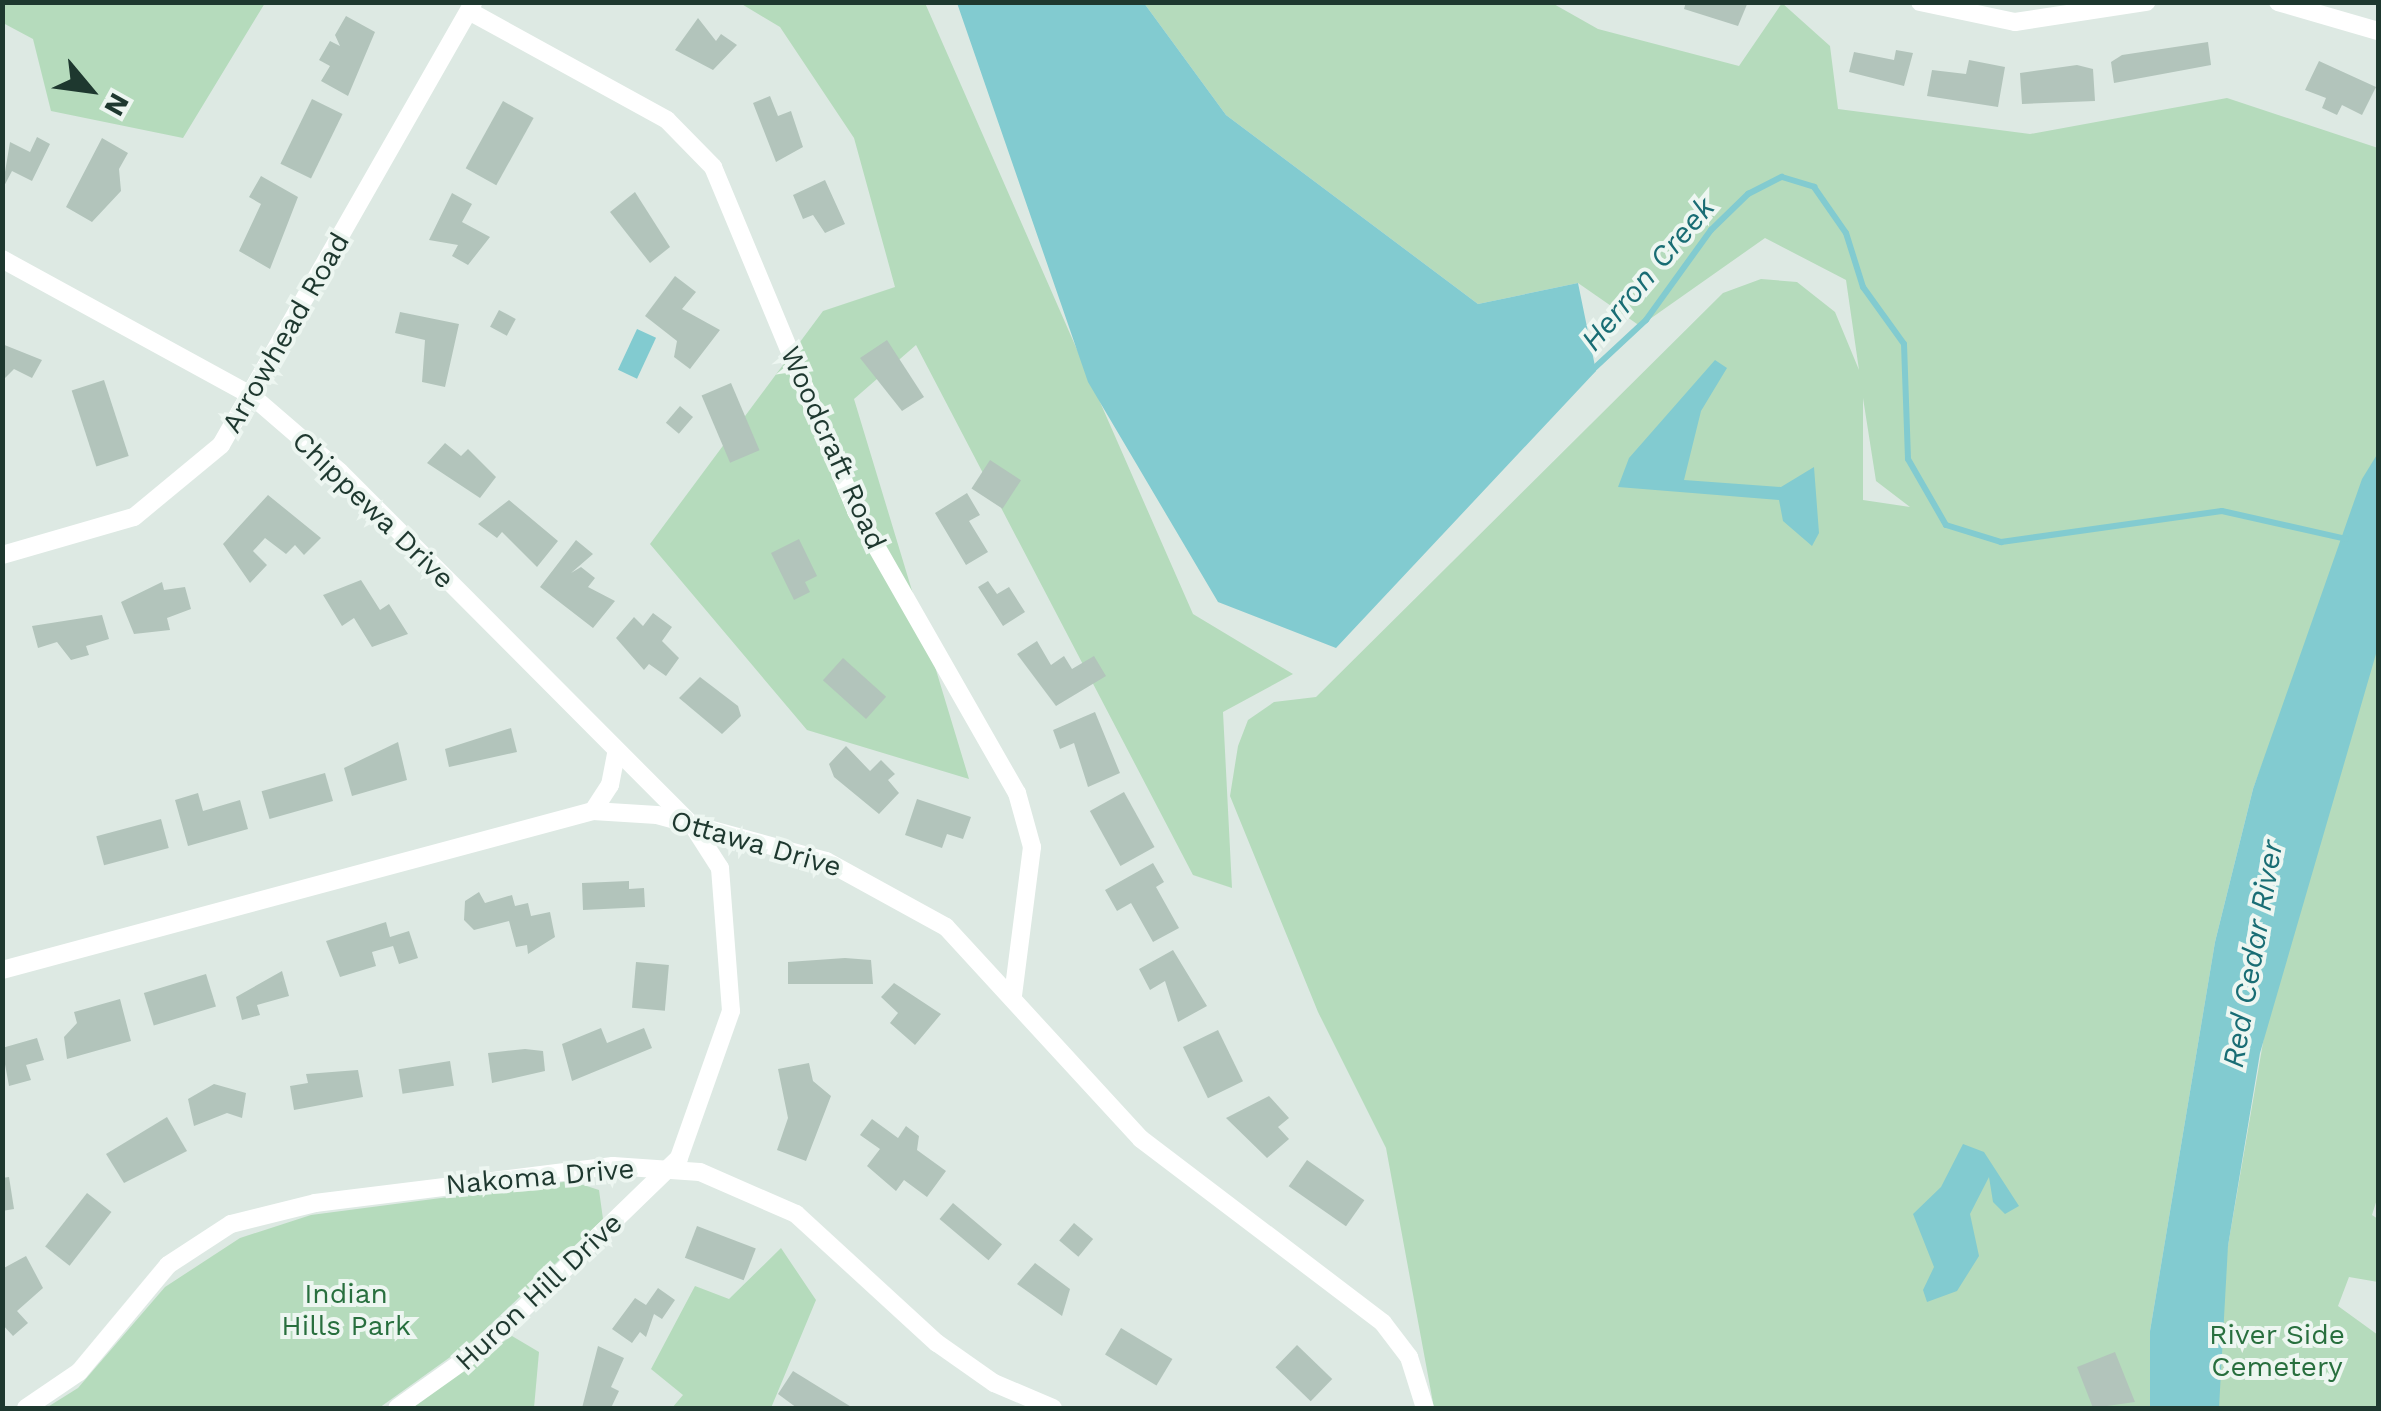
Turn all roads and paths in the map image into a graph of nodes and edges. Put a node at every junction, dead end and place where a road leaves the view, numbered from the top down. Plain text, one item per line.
1 (1920, 2) edge
2 (2146, 2) edge
3 (2278, 2) edge
4 (471, 7) edge
5 (2378, 32) edge
6 (2, 259) edge
7 (252, 396) junction
8 (2, 556) edge
9 (616, 754) junction
10 (593, 812) junction
11 (693, 826) junction
12 (2, 970) edge
13 (1013, 996) junction
14 (672, 1168) junction
15 (26, 1408) edge
16 (397, 1408) edge
17 (1054, 1408) edge
18 (1426, 1408) edge

1 - 2 street
3 - 5 street
4 - 7 street, Arrowhead Road
4 - 13 street, Woodcraft Road
6 - 7 street, Chippewa Drive
7 - 8 street, Arrowhead Road
7 - 9 street, Chippewa Drive
9 - 10 street
9 - 11 street, Chippewa Drive
10 - 11 street, Ottawa Drive
10 - 12 street, Ottawa Drive
11 - 13 street, Ottawa Drive
11 - 14 street, Huron Hill Drive
13 - 18 street, Ottawa Drive
14 - 15 street, Nakoma Drive
14 - 16 street, Huron Hill Drive
14 - 17 street, Nakoma Drive

